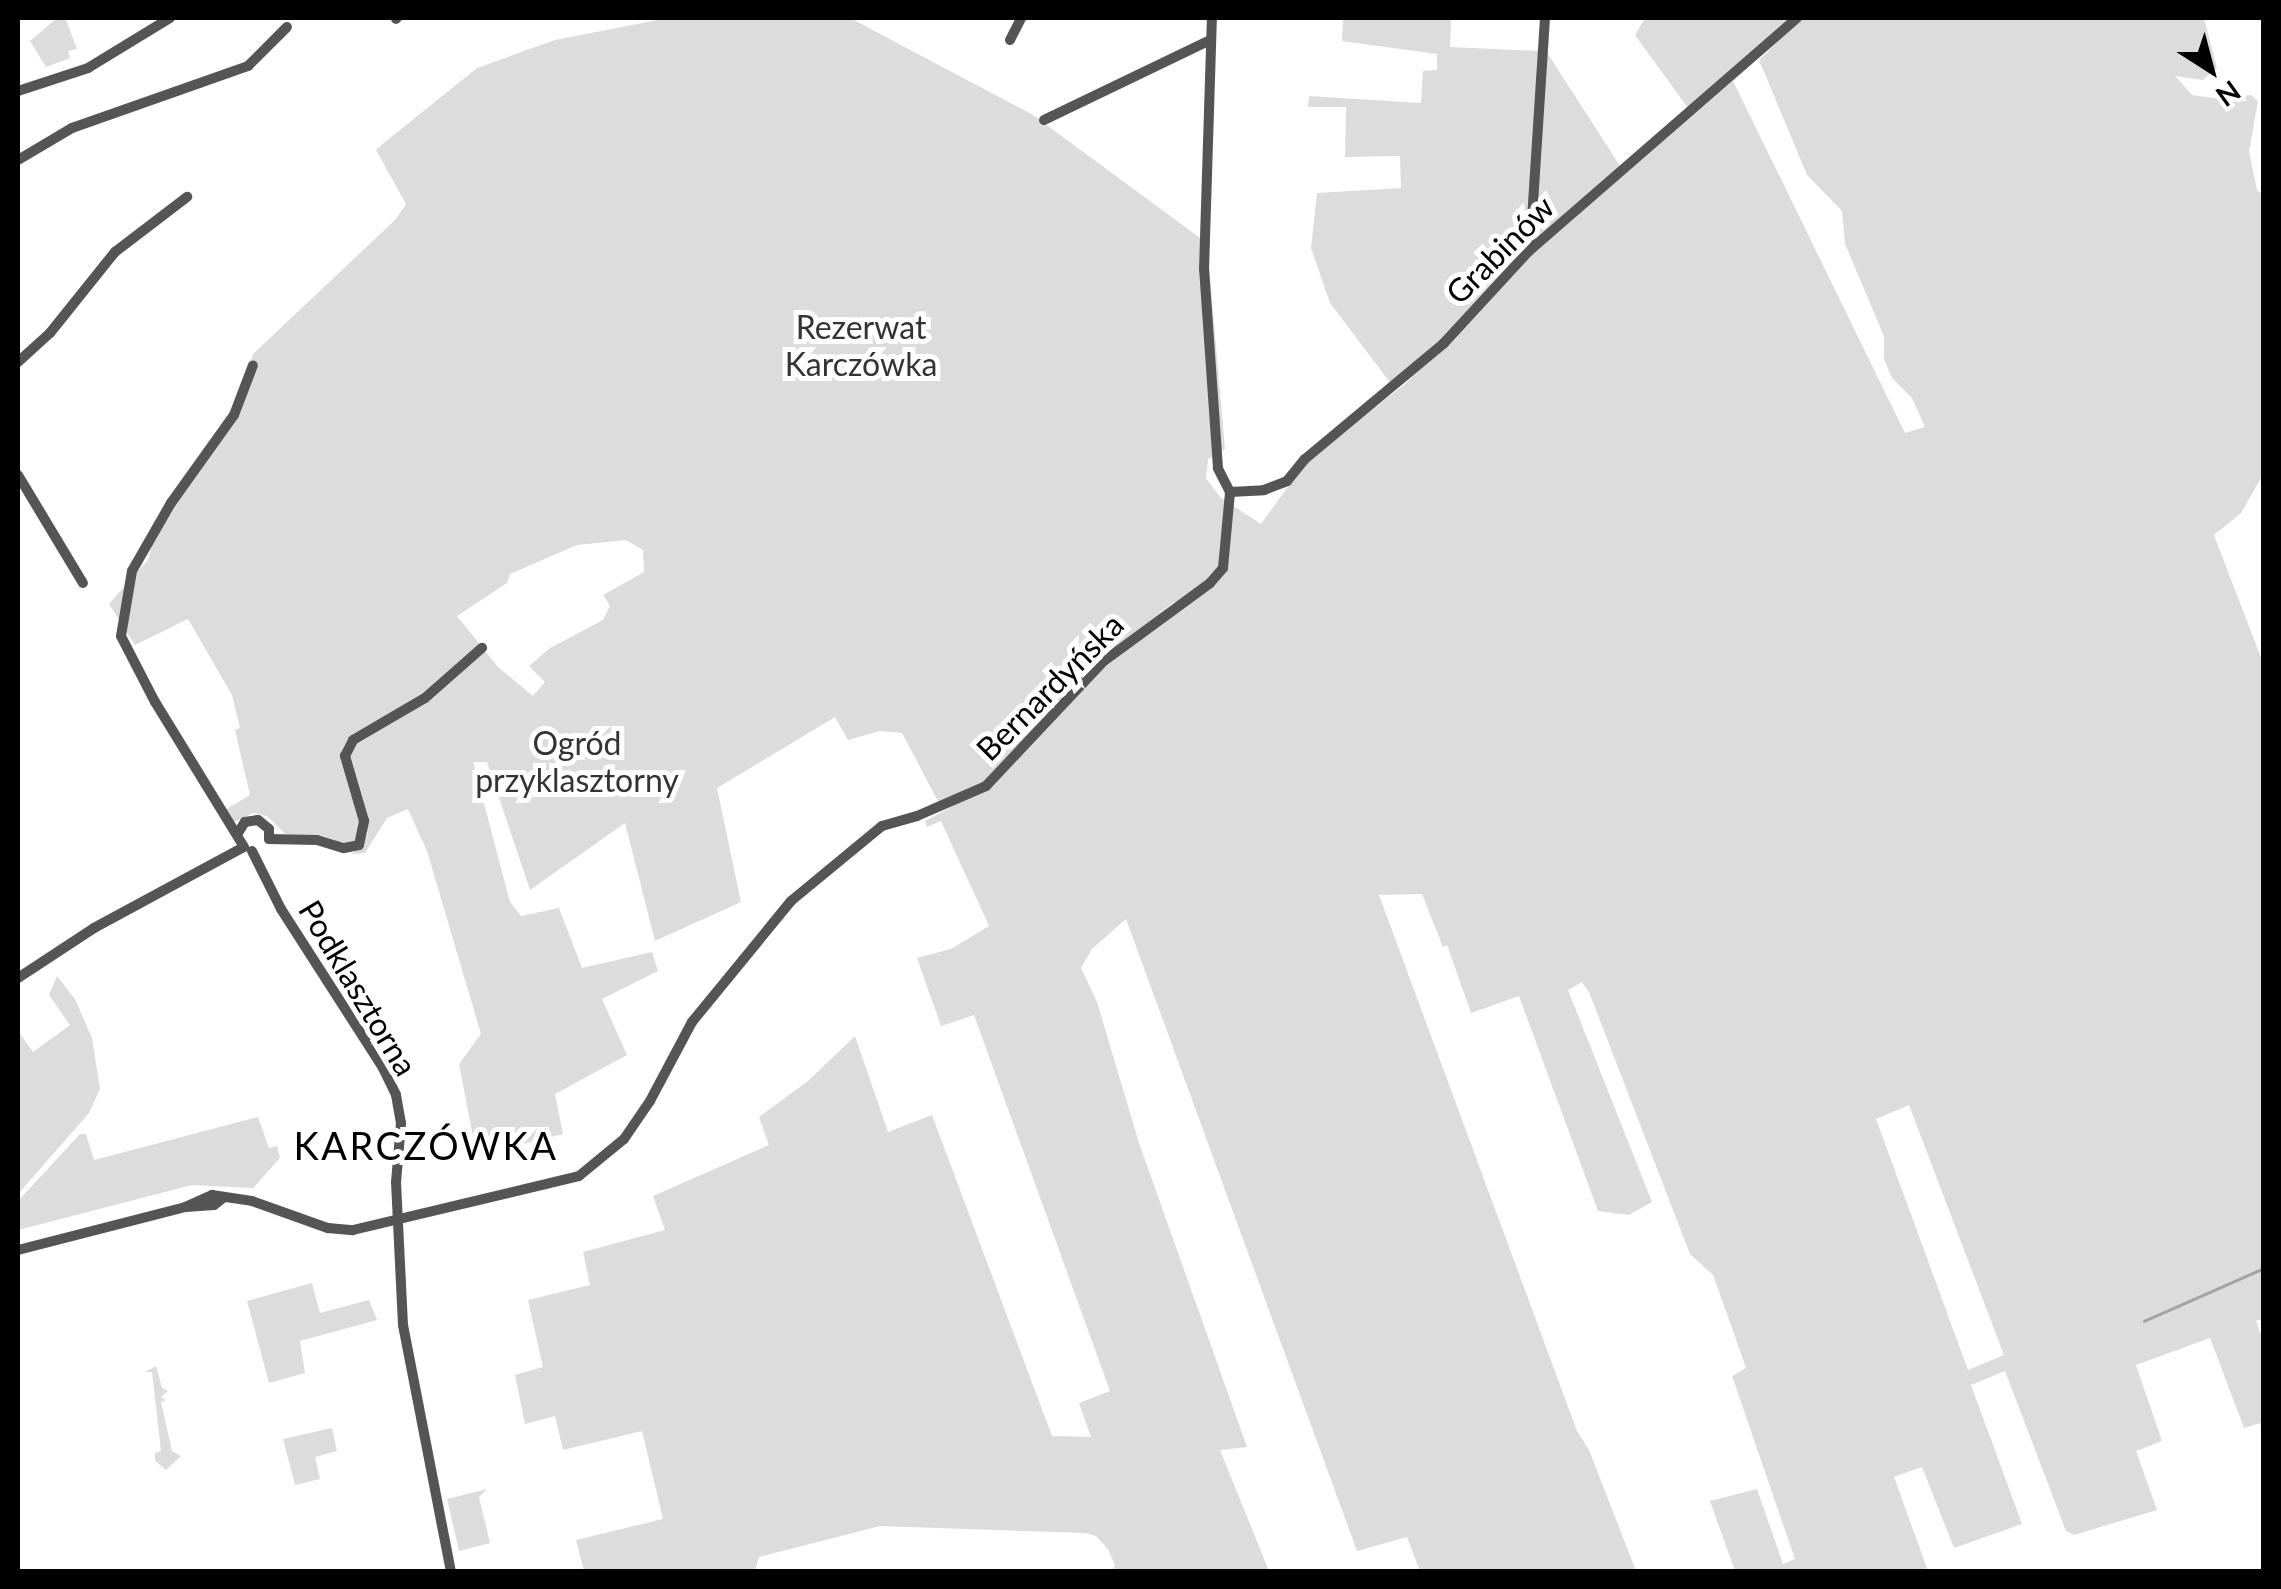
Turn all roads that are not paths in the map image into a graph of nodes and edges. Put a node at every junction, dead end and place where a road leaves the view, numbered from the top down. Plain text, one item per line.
1 (170, 18) edge
2 (1021, 18) edge
3 (1212, 18) edge
4 (1546, 18) edge
5 (1797, 18) edge
6 (286, 27) dead end
7 (1010, 40) dead end
8 (1210, 40) junction
9 (18, 91) edge
10 (1044, 120) dead end
11 (18, 160) edge
12 (188, 197) dead end
13 (1530, 251) junction
14 (18, 362) edge
15 (253, 365) dead end
16 (18, 474) edge
17 (1230, 492) junction
18 (82, 583) dead end
19 (482, 648) dead end
20 (238, 833) junction
21 (269, 840) junction
22 (248, 849) junction
23 (18, 978) edge
24 (399, 1221) junction
25 (18, 1250) edge
26 (452, 1572) edge

1 - 9 street
2 - 7 street
3 - 8 street, Bernardyńska
4 - 13 street
5 - 13 street, Grabinów
6 - 11 street
8 - 10 street
8 - 17 street, Bernardyńska
12 - 14 street
13 - 17 street, Grabinów
15 - 20 street, Podklasztorna
16 - 18 street
17 - 24 street, Bernardyńska
19 - 21 street
20 - 21 street
20 - 22 street, Podklasztorna
21 - 22 street
22 - 23 street
22 - 24 street, Podklasztorna
24 - 25 street, Bernardyńska
24 - 26 street, Podklasztorna

